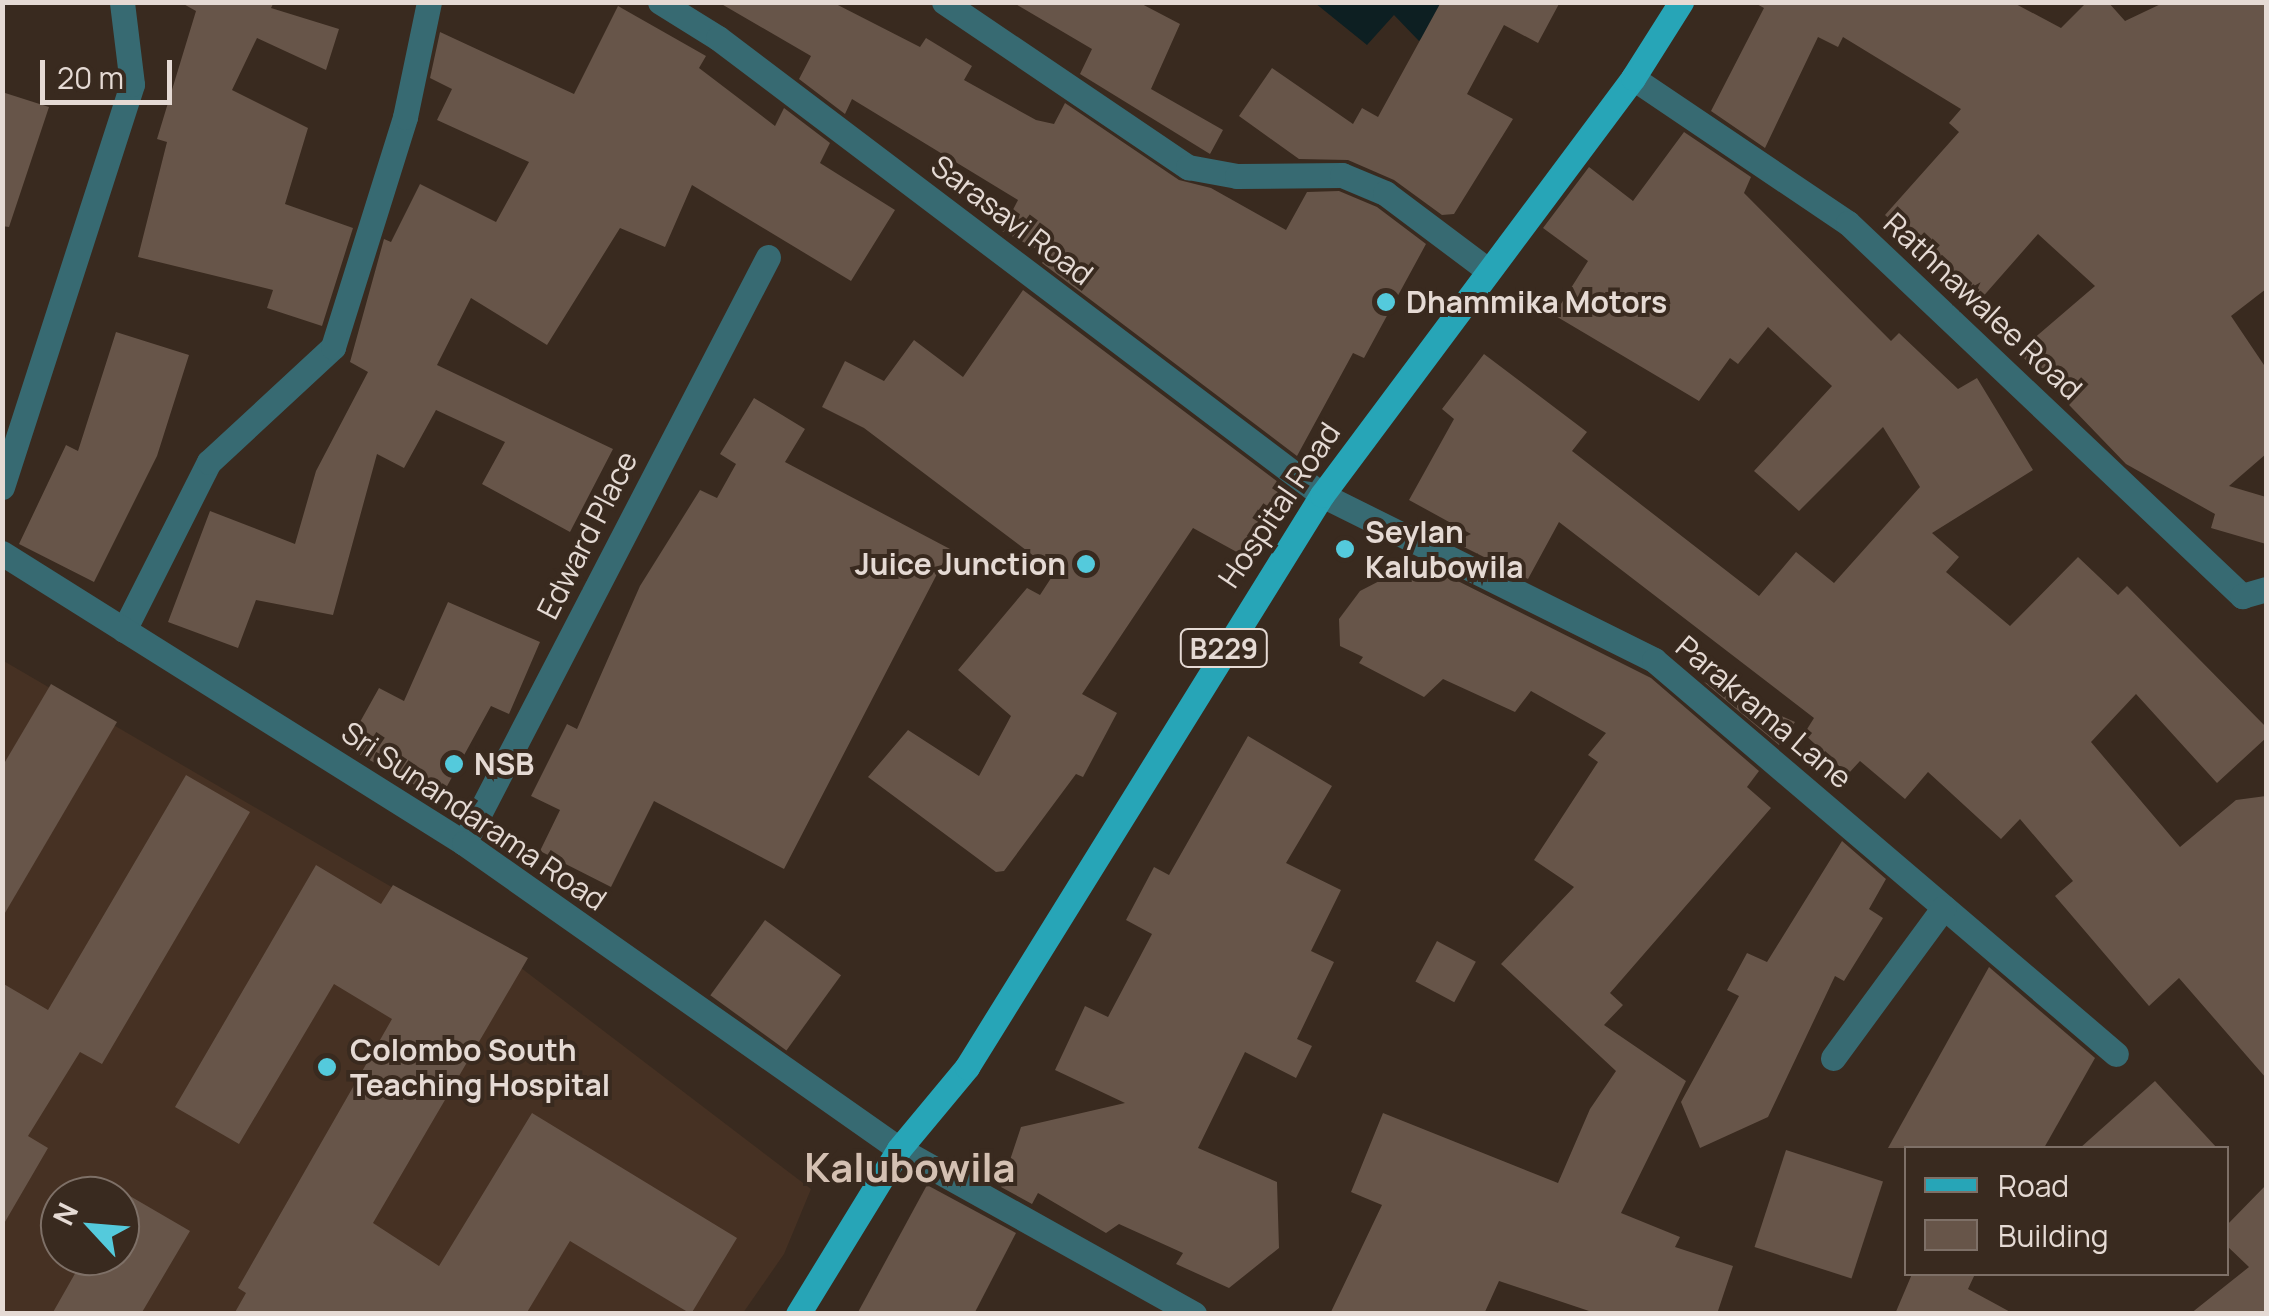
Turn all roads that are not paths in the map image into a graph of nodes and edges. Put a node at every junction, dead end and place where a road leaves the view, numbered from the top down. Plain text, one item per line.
1 (122, 2) edge
2 (429, 2) edge
3 (660, 2) edge
4 (944, 2) edge
5 (1681, 2) edge
6 (1634, 78) junction
7 (768, 257) dead end
8 (1485, 268) junction
9 (2, 487) edge
10 (1322, 495) junction
11 (2, 553) edge
12 (2266, 589) edge
13 (124, 630) junction
14 (464, 842) junction
15 (1944, 907) junction
16 (2116, 1054) dead end
17 (1833, 1058) dead end
18 (900, 1150) junction
19 (798, 1314) edge
20 (1194, 1314) edge

1 - 9 street
2 - 13 street
3 - 10 street, Sarasavi Road
4 - 8 street
5 - 6 main road, Hospital Road / B229
6 - 8 main road, Hospital Road / B229
6 - 12 street, Rathnawalee Road
7 - 14 street, Edward Place
8 - 10 main road, Hospital Road / B229
10 - 15 street, Parakrama Lane
10 - 18 main road, Hospital Road / B229
11 - 13 street, Sri Sunandarama Road
13 - 14 street, Sri Sunandarama Road
14 - 18 street, Sri Sunandarama Road
15 - 16 street, Parakrama Lane
15 - 17 street
18 - 19 main road, Hospital Road / B229
18 - 20 street, Sri Sunandarama Road

